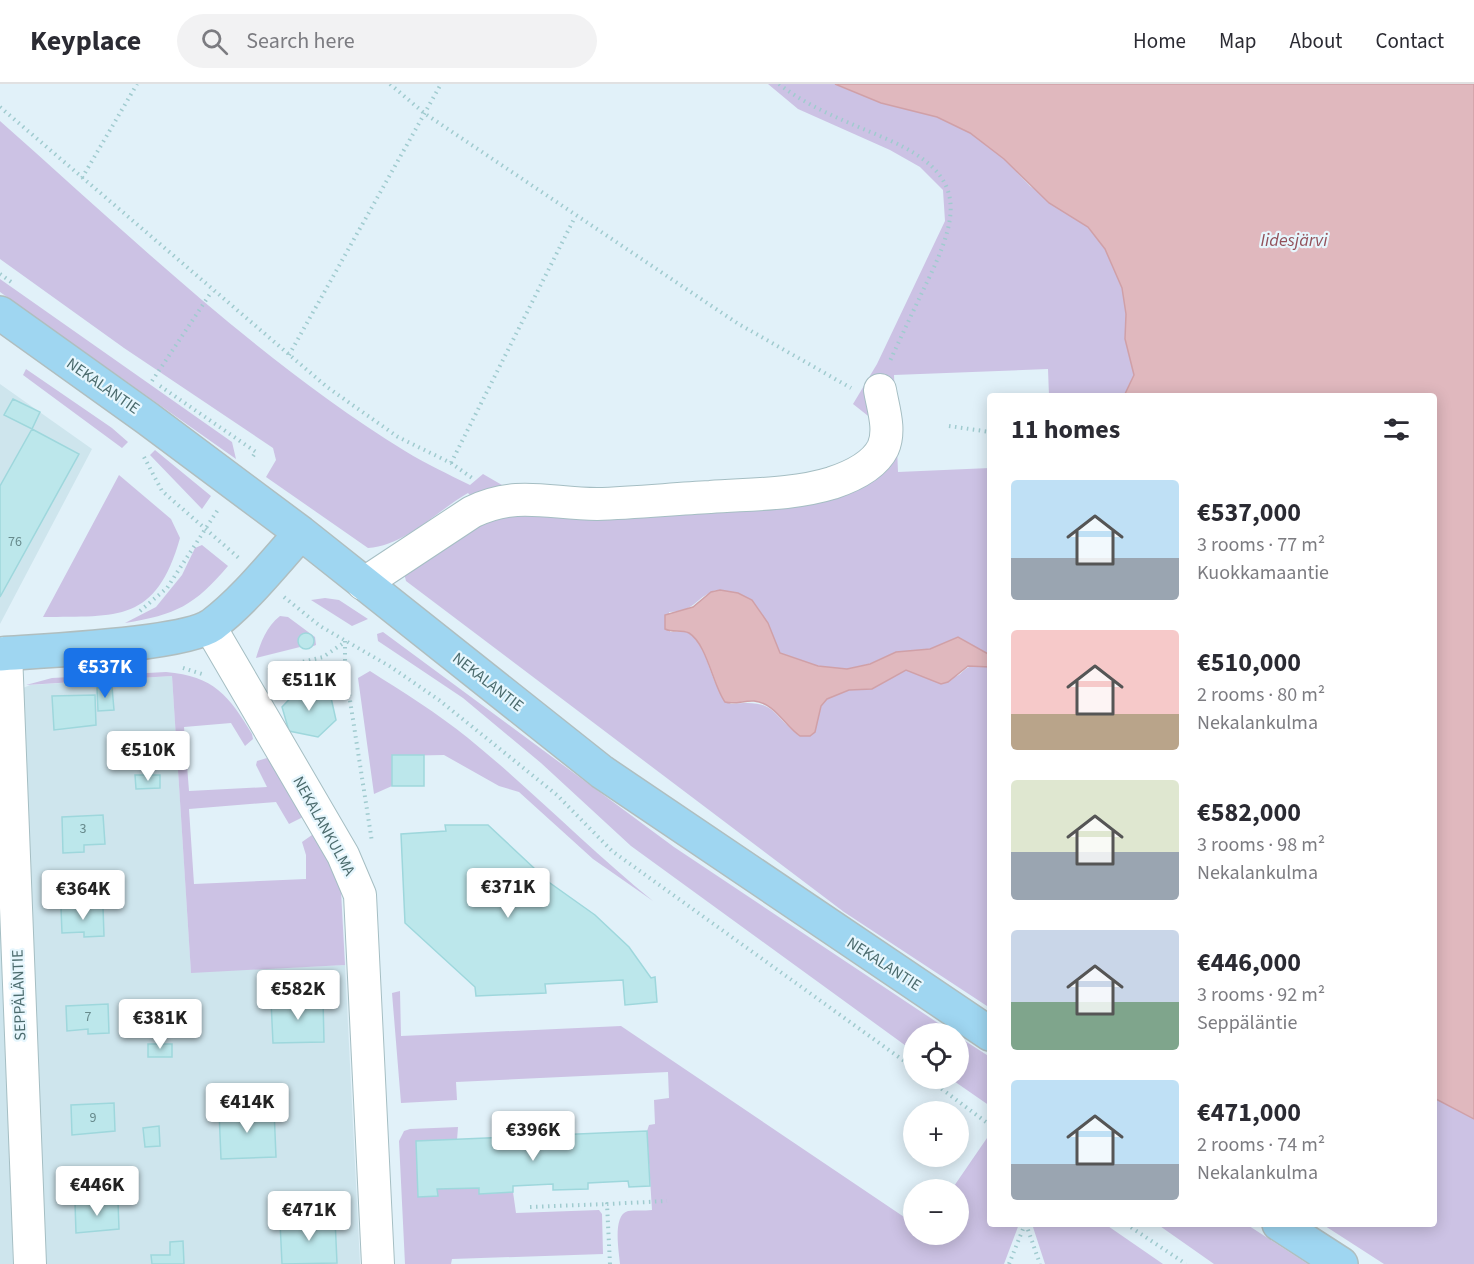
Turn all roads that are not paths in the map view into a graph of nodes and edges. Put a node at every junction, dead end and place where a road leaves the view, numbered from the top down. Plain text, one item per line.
1 (0, 313) edge
2 (880, 390) road end
3 (301, 533) junction
4 (363, 584) junction
5 (210, 627) junction
6 (3, 653) edge
7 (987, 1032) edge
8 (1284, 1227) edge
9 (30, 1264) edge
10 (378, 1264) edge
11 (1341, 1264) edge

1 - 3 main road, NEKALANTIE
2 - 4 street
3 - 4 main road, NEKALANTIE
3 - 5 main road
4 - 7 main road, NEKALANTIE
5 - 6 main road
5 - 10 street, NEKALANKULMA
6 - 9 street, SEPPÄLÄNTIE
8 - 11 main road

